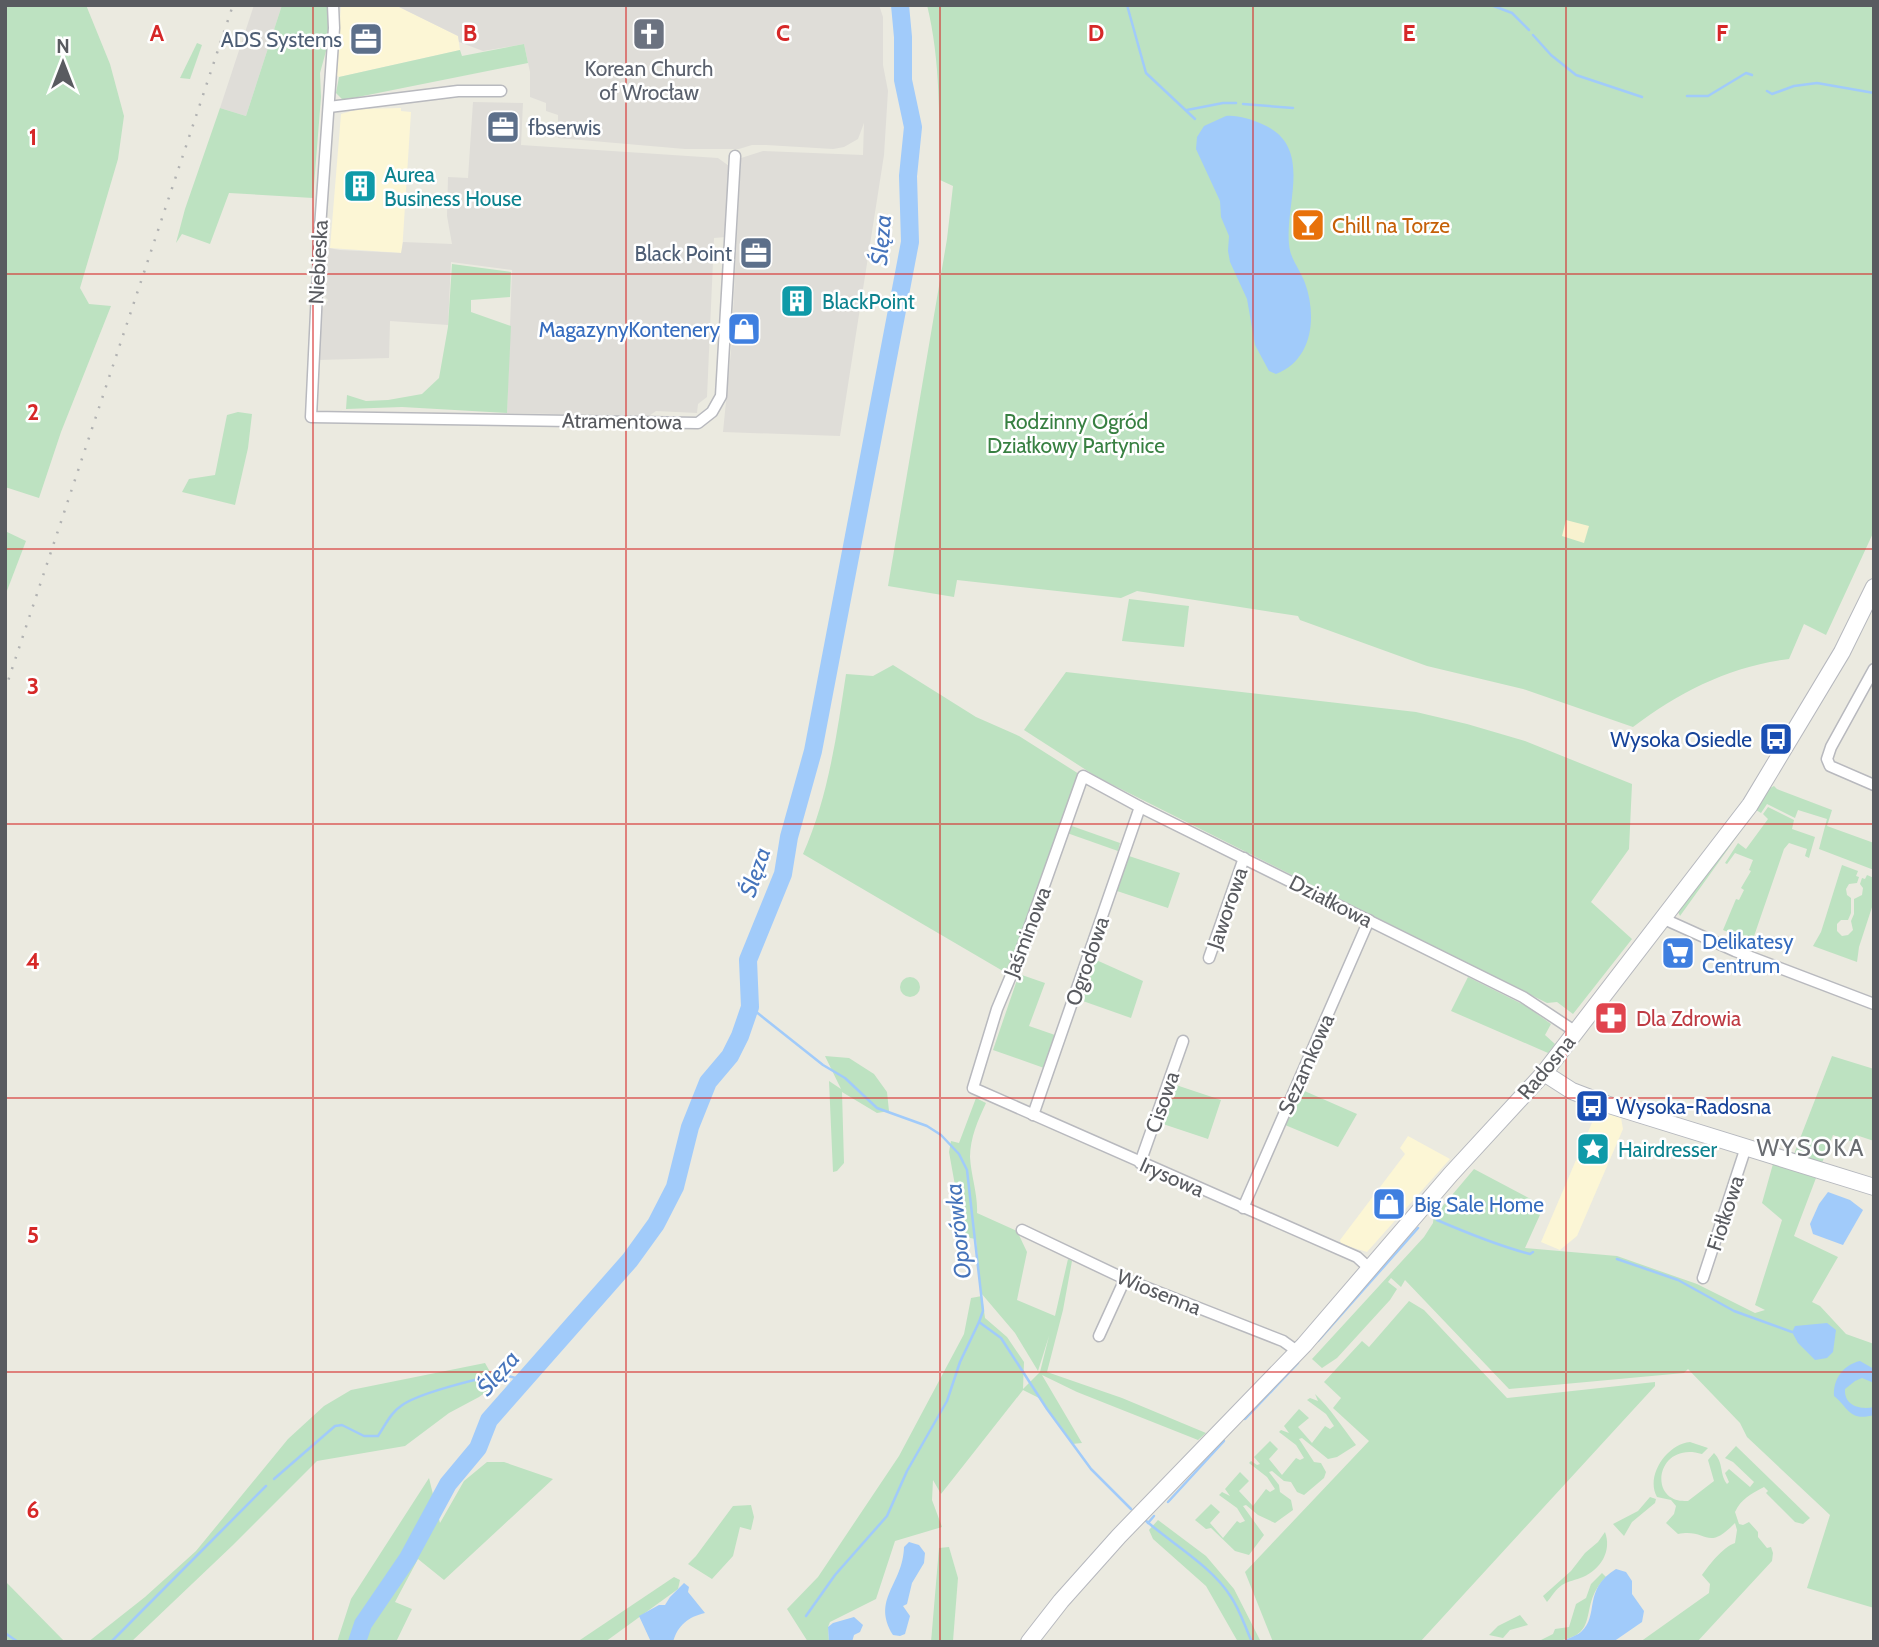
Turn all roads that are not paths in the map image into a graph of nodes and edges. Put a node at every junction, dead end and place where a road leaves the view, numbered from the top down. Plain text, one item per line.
1 (333, 5) edge
2 (502, 91) dead end
3 (329, 107) junction
4 (735, 156) dead end
5 (311, 417) joint
6 (1874, 587) edge
7 (1874, 669) edge
8 (1083, 776) joint
9 (1874, 785) edge
10 (1140, 807) junction
11 (1244, 858) junction
12 (1664, 919) junction
13 (1369, 920) junction
14 (1209, 958) dead end
15 (1874, 1004) edge
16 (1576, 1032) junction
17 (1183, 1041) dead end
18 (1544, 1073) junction
19 (973, 1088) joint
20 (1033, 1115) junction
21 (1746, 1147) junction
22 (1140, 1163) junction
23 (1874, 1188) edge
24 (1242, 1208) junction
25 (1022, 1230) dead end
26 (1370, 1269) junction
27 (1125, 1279) junction
28 (1703, 1279) dead end
29 (1099, 1336) dead end
30 (1297, 1351) junction
31 (1029, 1642) edge

1 - 3 street, Niebieska
2 - 3 street
3 - 5 street, Niebieska
4 - 5 street, Atramentowa
6 - 12 street, Radosna
7 - 9 street
8 - 10 street, Działkowa
8 - 19 street, Jaśminowa
10 - 11 street, Działkowa
10 - 20 street, Ogrodowa
11 - 13 street, Działkowa
11 - 14 street, Jaworowa
12 - 15 street
12 - 16 street, Radosna
13 - 16 street, Działkowa
13 - 24 street, Sezamkowa
16 - 18 street, Radosna
17 - 22 street, Cisowa
18 - 21 street
18 - 26 street, Radosna
19 - 20 street, Irysowa
20 - 22 street, Irysowa
21 - 23 street
21 - 28 street, Fiołkowa
22 - 24 street, Irysowa
24 - 26 street, Irysowa
25 - 27 street, Wiosenna
26 - 30 street, Radosna
27 - 29 street
27 - 30 street, Wiosenna
30 - 31 street, Radosna

